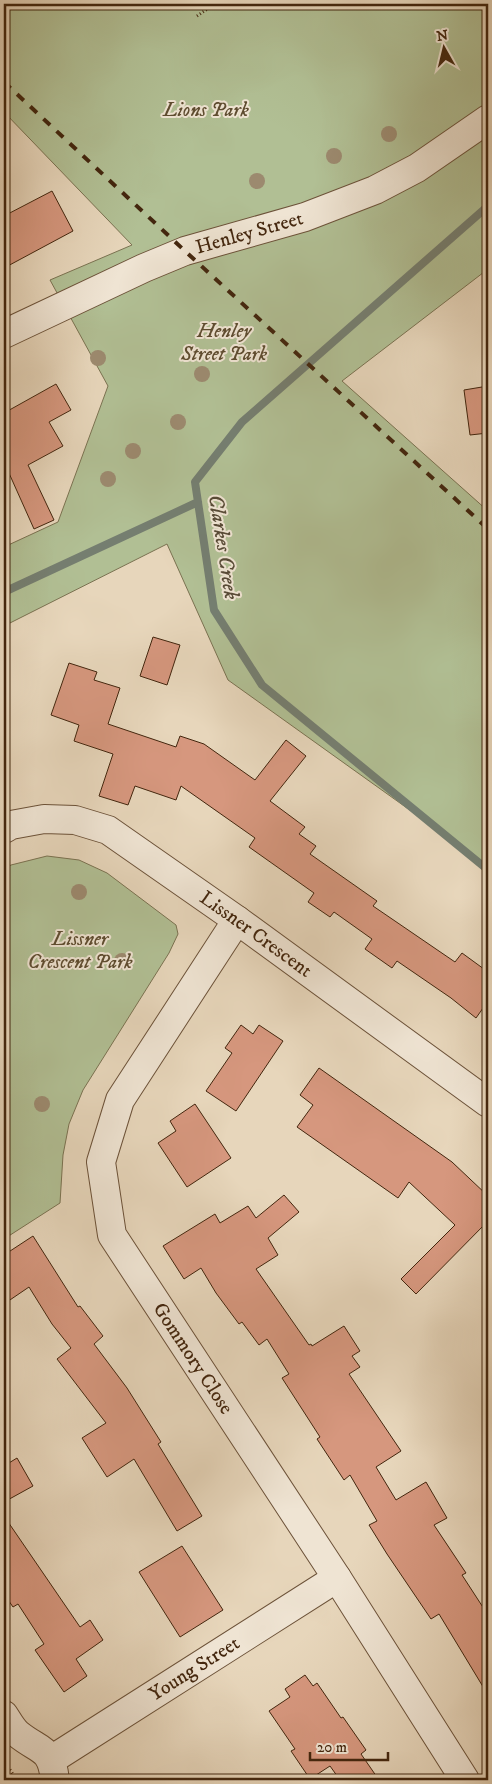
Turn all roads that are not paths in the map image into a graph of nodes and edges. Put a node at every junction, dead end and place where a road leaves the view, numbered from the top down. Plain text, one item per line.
1 (488, 119) edge
2 (4, 334) edge
3 (4, 829) edge
4 (237, 920) junction
5 (488, 1103) edge
6 (337, 1578) junction
7 (4, 1714) edge
8 (53, 1770) edge
9 (465, 1780) edge

1 - 2 street, Henley Street
3 - 4 street, Lissner Crescent
4 - 5 street, Lissner Crescent
4 - 6 street, Gommory Close
6 - 8 street, Young Street
6 - 9 street, Gommory Close
7 - 8 street

